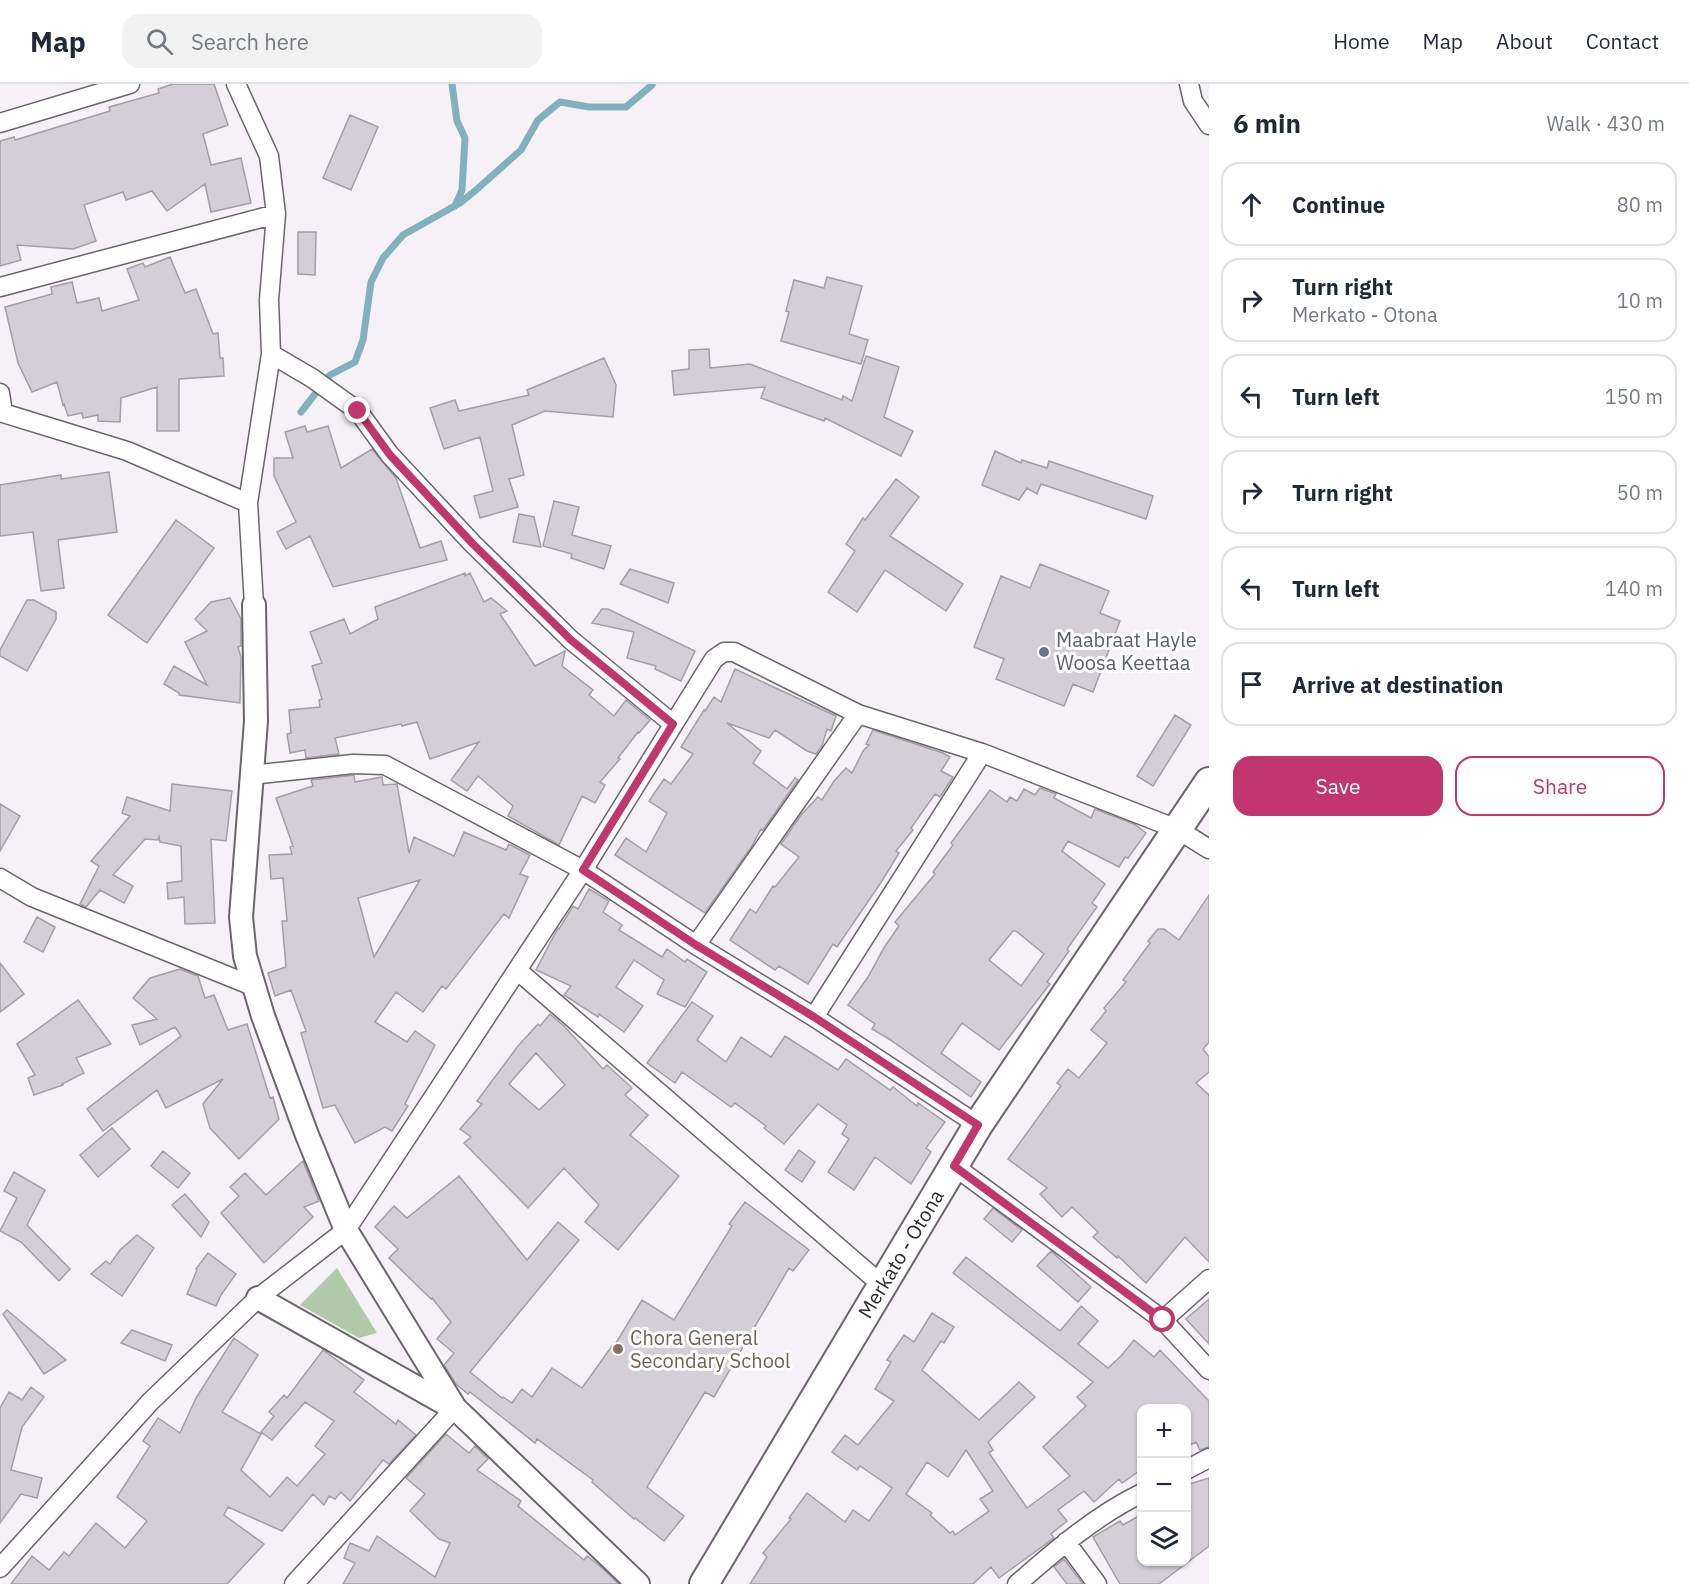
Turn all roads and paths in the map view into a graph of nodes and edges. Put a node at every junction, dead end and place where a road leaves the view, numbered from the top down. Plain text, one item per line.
1 (130, 84) edge
2 (236, 84) edge
3 (1191, 93) edge
4 (0, 123) edge
5 (1209, 125) edge
6 (276, 214) junction
7 (0, 288) edge
8 (271, 354) junction
9 (0, 393) edge
10 (2, 412) edge
11 (248, 503) junction
12 (254, 605) joint
13 (858, 714) junction
14 (673, 724) junction
15 (982, 753) junction
16 (252, 775) junction
17 (1209, 782) edge
18 (1178, 829) junction
19 (1209, 849) edge
20 (583, 870) junction
21 (0, 878) edge
22 (696, 945) junction
23 (517, 970) junction
24 (255, 987) junction
25 (814, 1017) junction
26 (978, 1125) junction
27 (954, 1166) junction
28 (346, 1230) junction
29 (1209, 1279) edge
30 (882, 1286) junction
31 (258, 1298) junction
32 (1163, 1320) junction
33 (1209, 1370) edge
34 (455, 1408) junction
35 (1209, 1458) edge
36 (1191, 1467) edge
37 (1137, 1495) edge
38 (1066, 1542) junction
39 (0, 1568) edge
40 (294, 1584) edge
41 (638, 1584) edge
42 (704, 1584) edge
43 (1017, 1584) edge
44 (1097, 1584) edge

1 - 4 street
2 - 6 street
3 - 5 street
6 - 7 street
6 - 8 street
8 - 11 street
8 - 14 street
9 - 10 street
10 - 11 street
11 - 12 street
12 - 16 street
13 - 14 street
13 - 15 street
13 - 22 street
14 - 20 street
15 - 18 street
15 - 25 street
16 - 20 street
16 - 24 street
17 - 18 main road, Merkato - Otona
18 - 19 street
18 - 26 main road, Merkato - Otona
20 - 22 street
20 - 23 street
21 - 24 street
22 - 25 street
23 - 28 street
23 - 30 street
24 - 28 street
25 - 26 street
26 - 27 main road, Merkato - Otona
27 - 30 main road, Merkato - Otona
27 - 32 street
28 - 31 street
28 - 34 street
29 - 32 street
30 - 42 main road, Merkato - Otona
31 - 34 street
31 - 39 street
32 - 33 street
34 - 40 street
34 - 41 street
35 - 36 street
37 - 38 street
38 - 43 street
38 - 44 street

